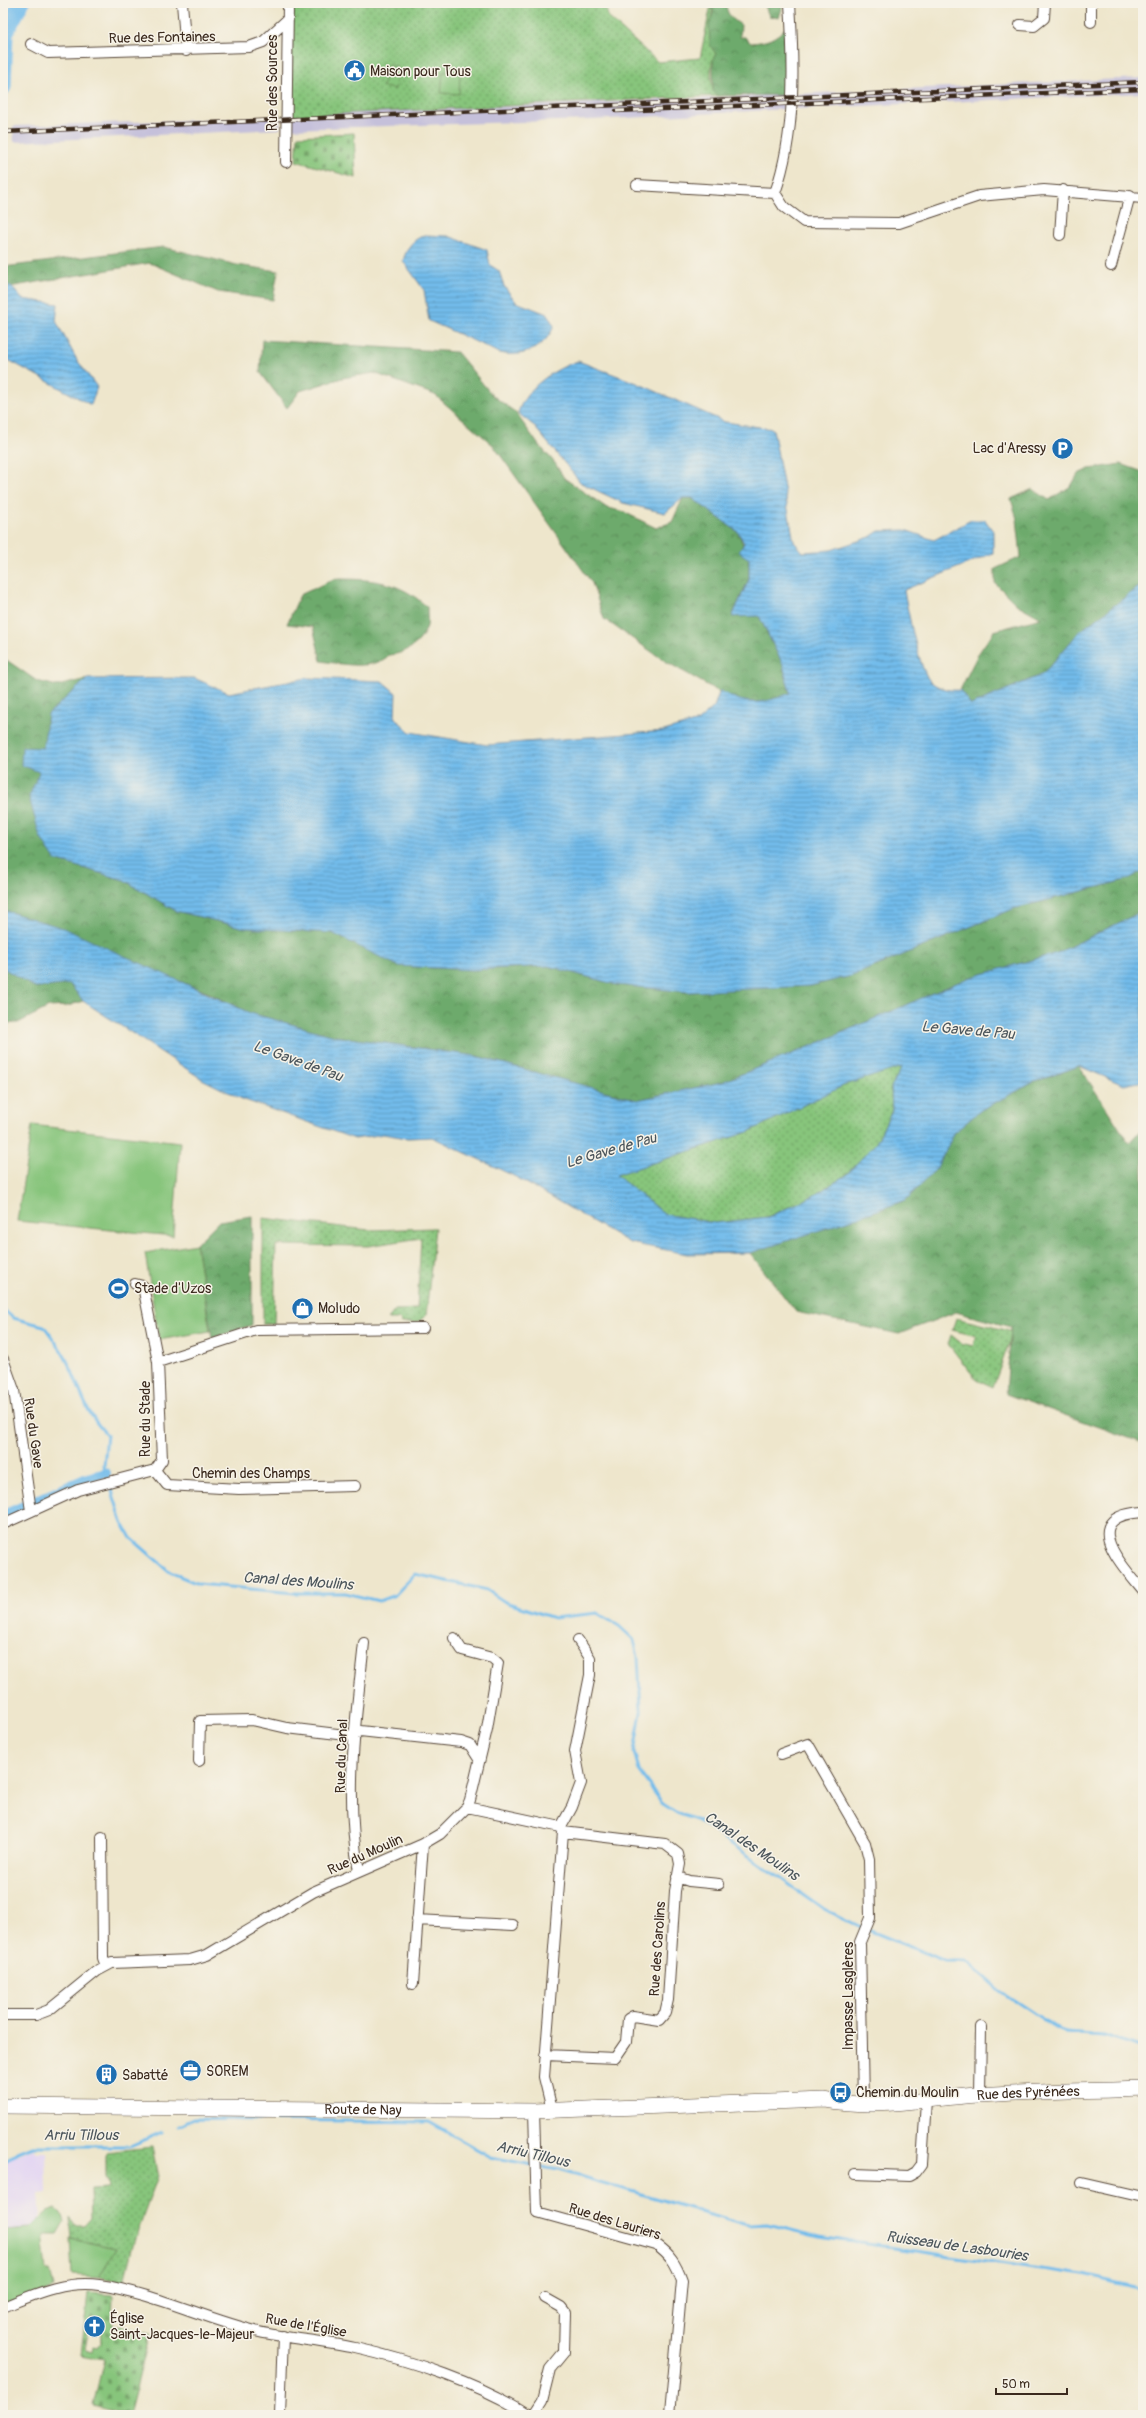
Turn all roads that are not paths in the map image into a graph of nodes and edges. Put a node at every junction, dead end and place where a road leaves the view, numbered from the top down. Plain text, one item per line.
1 (182, 3) edge
2 (288, 3) edge
3 (790, 3) edge
4 (1045, 3) edge
5 (1090, 3) edge
6 (287, 20) junction
7 (1090, 22) dead end
8 (1020, 25) dead end
9 (31, 44) dead end
10 (186, 50) junction
11 (286, 162) dead end
12 (637, 185) dead end
13 (1063, 190) junction
14 (775, 194) junction
15 (1130, 196) junction
16 (1143, 198) edge
17 (1060, 235) dead end
18 (1111, 266) dead end
19 (135, 1284) dead end
20 (423, 1328) dead end
21 (3, 1359) edge
22 (158, 1362) junction
23 (155, 1470) junction
24 (355, 1486) dead end
25 (30, 1506) junction
26 (1143, 1512) edge
27 (3, 1524) edge
28 (1143, 1591) edge
29 (454, 1638) dead end
30 (578, 1640) dead end
31 (364, 1643) dead end
32 (486, 1732) junction
33 (354, 1736) junction
34 (466, 1744) junction
35 (780, 1754) dead end
36 (479, 1759) junction
37 (198, 1761) dead end
38 (467, 1807) junction
39 (562, 1830) junction
40 (102, 1837) dead end
41 (423, 1844) junction
42 (359, 1871) junction
43 (678, 1878) junction
44 (719, 1884) dead end
45 (417, 1920) junction
46 (513, 1925) dead end
47 (106, 1966) junction
48 (412, 1984) dead end
49 (3, 2015) edge
50 (981, 2027) dead end
51 (545, 2055) junction
52 (1143, 2089) edge
53 (980, 2095) junction
54 (926, 2101) junction
55 (723, 2103) joint
56 (863, 2103) junction
57 (3, 2106) edge
58 (534, 2110) junction
59 (552, 2110) junction
60 (855, 2174) dead end
61 (1082, 2183) dead end
62 (1143, 2197) edge
63 (545, 2298) dead end
64 (3, 2307) edge
65 (283, 2336) junction
66 (280, 2415) edge
67 (529, 2415) edge
68 (534, 2415) edge
69 (670, 2415) edge

1 - 10 street
2 - 6 street, Rue des Sources
3 - 14 street
4 - 8 street
5 - 7 street
6 - 10 street, Rue des Fontaines
6 - 11 street, Rue des Sources
9 - 10 street, Rue des Fontaines
12 - 14 street
13 - 14 street
13 - 15 street
13 - 17 street
15 - 16 street
15 - 18 street
19 - 22 street, Rue du Stade
20 - 22 street
21 - 25 street, Rue du Gave
22 - 23 street, Rue du Stade
23 - 24 street, Chemin des Champs
23 - 25 street, Rue du Stade
25 - 27 street, Rue du Stade
26 - 28 street
29 - 32 street
30 - 39 street
31 - 33 street, Rue du Canal
32 - 34 street
32 - 36 street
33 - 34 street
33 - 37 street
33 - 42 street, Rue du Canal
34 - 36 street
35 - 56 street, Impasse Lasglères
36 - 38 street
38 - 39 street
38 - 41 street, Rue du Moulin
39 - 43 street, Rue des Carolins
39 - 51 street
40 - 47 street
41 - 42 street, Rue du Moulin
41 - 45 street
42 - 47 street, Rue du Moulin
43 - 44 street
43 - 51 street, Rue des Carolins
45 - 46 street
45 - 48 street
47 - 49 street, Rue du Moulin
50 - 53 street
51 - 59 street
52 - 53 main road, Rue des Pyrénées
53 - 54 main road, Rue des Pyrénées
54 - 56 main road, Rue des Pyrénées
54 - 60 street
55 - 56 main road, Rue des Pyrénées
55 - 59 main road, Route de Nay
57 - 58 main road, Route de Nay
58 - 59 main road, Route de Nay
58 - 69 street, Rue des Lauriers
61 - 62 street
63 - 68 street
64 - 65 street, Rue de l'Église
65 - 66 street
65 - 67 street, Rue de l'Église

